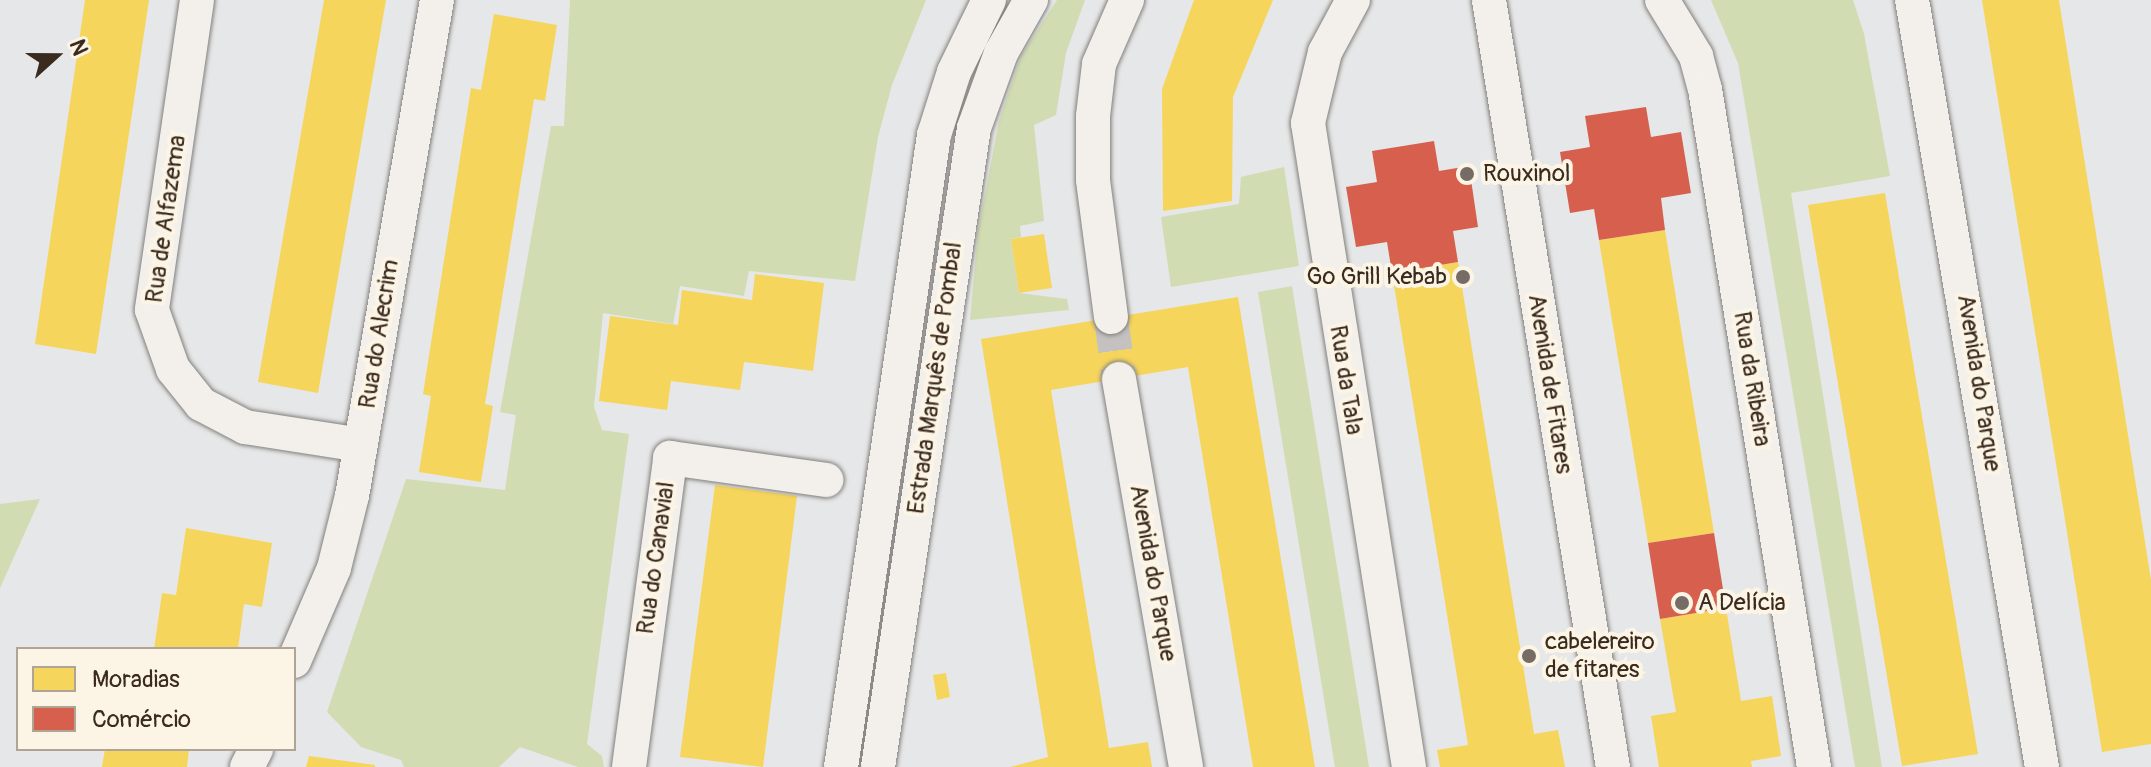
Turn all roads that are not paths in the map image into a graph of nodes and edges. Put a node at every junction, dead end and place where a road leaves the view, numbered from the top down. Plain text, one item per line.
1 (197, 0) edge
2 (437, 0) edge
3 (989, 0) edge
4 (1031, 0) edge
5 (1127, 0) edge
6 (1353, 0) edge
7 (1489, 0) edge
8 (1662, 0) edge
9 (1912, 0) edge
10 (1111, 317) tunnel mouth
11 (1119, 379) tunnel mouth
12 (361, 445) junction
13 (826, 480) dead end
14 (296, 656) edge
15 (629, 767) edge
16 (841, 767) edge
17 (878, 767) edge
18 (1186, 767) edge
19 (1409, 767) edge
20 (1613, 767) edge
21 (1814, 767) edge
22 (2042, 767) edge

1 - 12 street, Rua de Alfazema
2 - 12 street, Rua do Alecrim
3 - 16 street, Estrada Marquês de Pombal
4 - 17 street, Estrada Marquês de Pombal
5 - 10 street
6 - 19 street, Rua da Tala
7 - 20 street, Avenida de Fitares
8 - 21 street, Rua da Ribeira
9 - 22 street, Avenida do Parque
11 - 18 street, Avenida do Parque
12 - 14 street, Rua do Alecrim
13 - 15 street, Rua do Canavial

